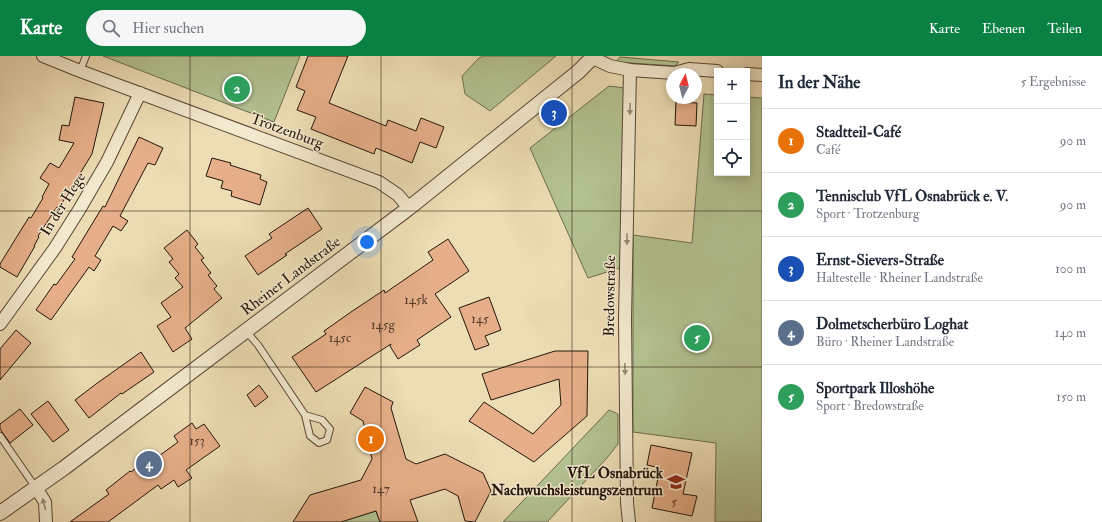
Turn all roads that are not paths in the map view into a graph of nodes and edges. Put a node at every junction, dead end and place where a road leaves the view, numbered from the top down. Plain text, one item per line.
1 (43, 56) edge
2 (86, 56) edge
3 (593, 57) edge
4 (80, 70) junction
5 (630, 70) junction
6 (714, 71) edge
7 (750, 74) edge
8 (762, 75) edge
9 (140, 93) junction
10 (409, 208) junction
11 (0, 324) edge
12 (246, 331) junction
13 (305, 415) junction
14 (0, 436) edge
15 (36, 488) junction
16 (0, 513) edge
17 (46, 522) edge
18 (629, 522) edge

1 - 4 street, Trotzenburg
2 - 4 lane
3 - 5 street
3 - 10 street, Rheiner Landstraße
4 - 9 street, Trotzenburg
5 - 6 street
5 -> 18 street, Bredowstraße
7 - 8 street
9 - 10 street, Trotzenburg
9 - 11 street, In der Hege
10 - 12 street, Rheiner Landstraße
12 - 13 lane
12 - 15 street, Rheiner Landstraße
13 - 13 lane
14 - 15 lane
15 - 16 street, Rheiner Landstraße
17 -> 15 street

